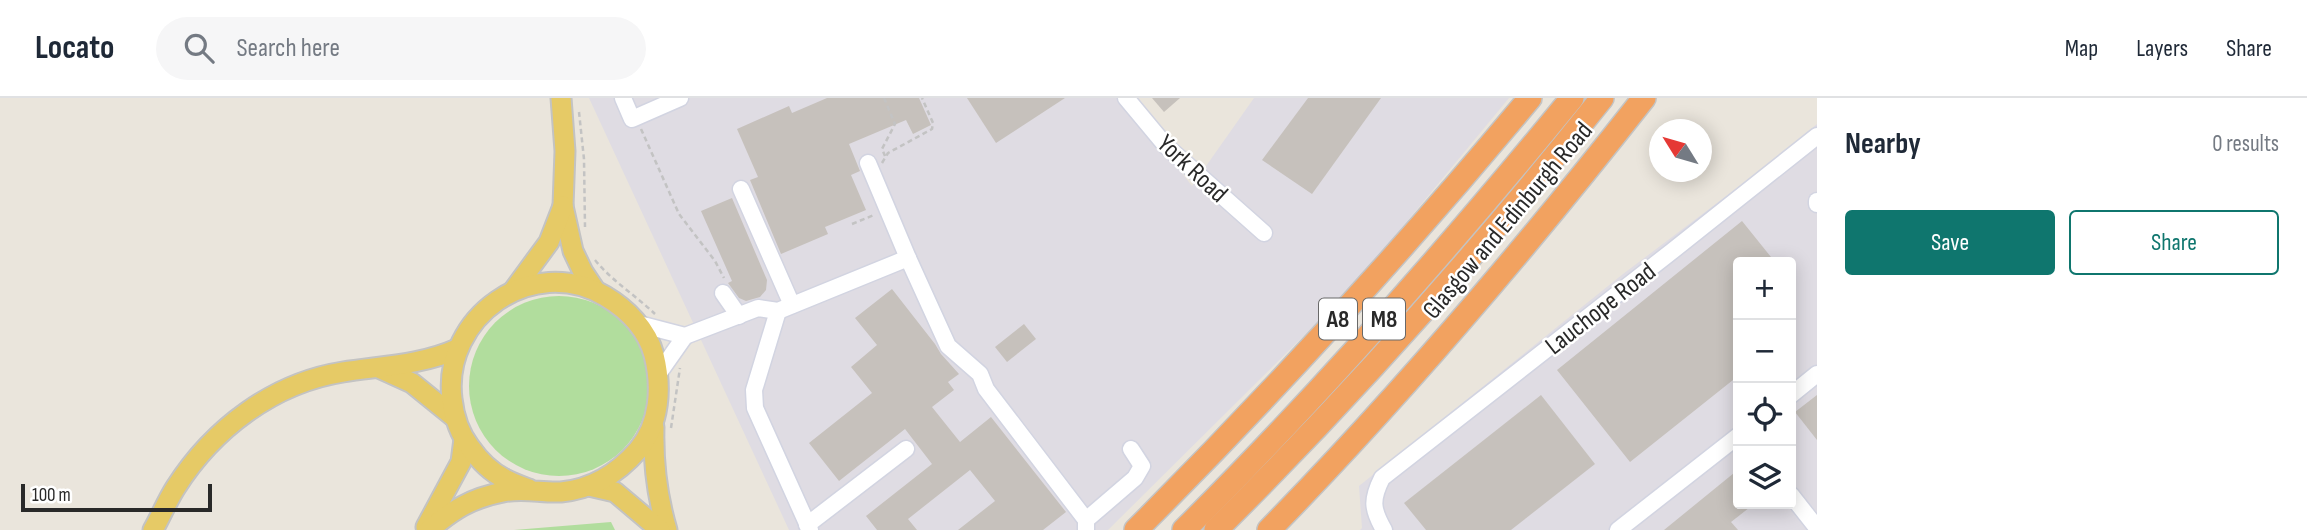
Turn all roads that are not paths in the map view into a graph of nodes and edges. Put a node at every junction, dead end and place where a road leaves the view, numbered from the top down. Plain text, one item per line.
1 (561, 98) edge
2 (623, 98) edge
3 (680, 98) edge
4 (1126, 98) edge
5 (1530, 98) edge
6 (1572, 98) edge
7 (1602, 98) edge
8 (1644, 98) edge
9 (1817, 135) edge
10 (874, 165) road end
11 (741, 189) dead end
12 (563, 206) junction
13 (1264, 233) dead end
14 (908, 258) junction
15 (724, 286) road end
16 (594, 290) junction
17 (513, 291) junction
18 (785, 308) junction
19 (739, 316) junction
20 (639, 324) junction
21 (685, 336) junction
22 (457, 349) junction
23 (378, 368) junction
24 (659, 373) junction
25 (1817, 374) edge
26 (1796, 391) edge
27 (454, 417) junction
28 (654, 419) junction
29 (464, 439) junction
30 (1733, 440) edge
31 (906, 449) dead end
32 (1131, 449) dead end
33 (589, 486) junction
34 (529, 489) junction
35 (1796, 501) edge
36 (1086, 525) edge
37 (809, 527) edge
38 (1817, 528) edge
39 (153, 530) edge
40 (427, 530) edge
41 (660, 530) edge
42 (667, 530) edge
43 (1136, 530) edge
44 (1184, 530) edge
45 (1216, 530) edge
46 (1269, 530) edge
47 (1384, 530) edge
48 (1618, 530) edge

1 - 12 main road
2 - 3 street
4 - 13 street, York Road
5 - 43 highway, A8
6 - 44 highway, M8
7 - 45 highway, M8
8 - 46 highway, Glasgow and Edinburgh Road
9 - 47 street, Lauchope Road
10 - 14 street
11 - 18 street
12 - 16 main road
12 - 17 main road
14 - 18 street
14 - 36 street
15 - 19 street
16 - 17 main road
16 - 20 main road
17 - 22 main road
18 - 19 street
18 - 37 street
19 - 21 street
20 - 21 street
20 - 24 main road
21 - 24 street
22 - 23 main road
22 - 27 main road
23 - 27 main road
23 - 39 main road
24 - 28 main road
25 - 26 street
27 - 29 main road
28 - 33 main road
28 - 42 main road
29 - 34 main road
29 - 40 main road
30 - 48 street
31 - 37 street
32 - 36 street
33 - 34 main road
33 - 41 main road
34 - 40 main road
35 - 38 street

